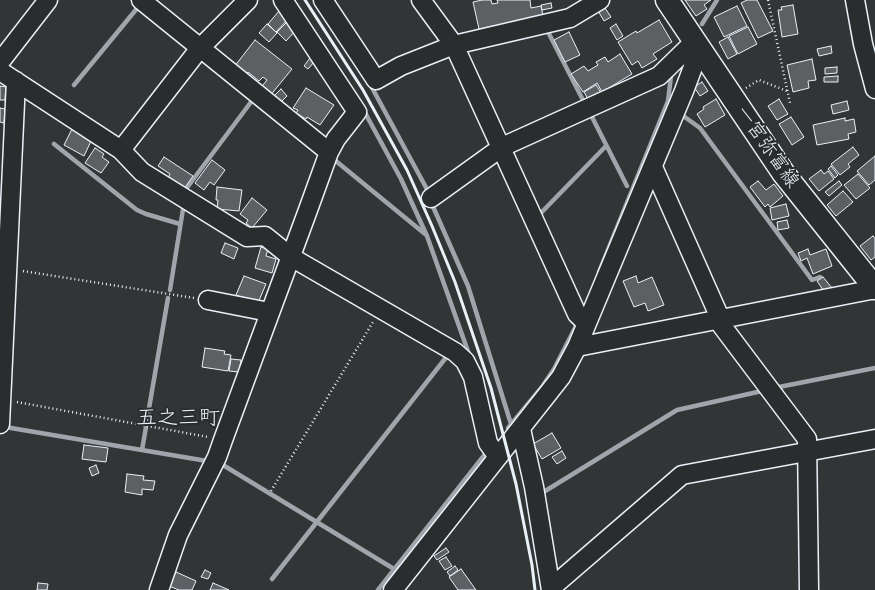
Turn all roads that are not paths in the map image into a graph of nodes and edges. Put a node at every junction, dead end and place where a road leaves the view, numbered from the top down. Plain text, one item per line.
1 (48, 0) edge
2 (141, 0) edge
3 (248, 0) edge
4 (283, 0) edge
5 (323, 0) edge
6 (421, 0) edge
7 (600, 0) edge
8 (667, 0) edge
9 (855, 0) edge
10 (867, 25) edge
11 (695, 41) junction
12 (454, 45) junction
13 (200, 48) junction
14 (0, 62) edge
15 (0, 71) edge
16 (16, 82) junction
17 (875, 89) edge
18 (502, 147) junction
19 (121, 150) junction
20 (329, 152) junction
21 (653, 167) junction
22 (431, 198) dead end
23 (5, 222) edge
24 (291, 257) junction
25 (875, 289) edge
26 (208, 300) road end
27 (269, 312) junction
28 (720, 318) junction
29 (586, 323) junction
30 (577, 347) junction
31 (1, 391) edge
32 (0, 424) edge
33 (521, 428) junction
34 (875, 439) edge
35 (807, 452) junction
36 (498, 457) junction
37 (163, 589) edge
38 (551, 589) edge
39 (393, 590) edge
40 (809, 590) edge

1 - 14 street
2 - 13 street
3 - 13 street
4 - 20 street
5 - 12 street
6 - 12 street
7 - 12 street
8 - 11 main road, 一宮弥富線
9 - 10 street
10 - 17 street
11 - 18 street
11 - 21 street
11 - 25 main road, 一宮弥富線
12 - 18 street
13 - 19 street
13 - 20 street
15 - 16 street
16 - 19 street
16 - 23 street
18 - 22 street
18 - 29 street
19 - 24 street
20 - 24 street
21 - 28 street
21 - 29 street
23 - 31 street
24 - 27 street
24 - 36 street
25 - 28 street
26 - 27 street
27 - 37 street
28 - 30 street
28 - 35 street
29 - 30 street
30 - 33 street
31 - 32 street
33 - 36 street
33 - 38 street
34 - 35 street
35 - 38 street
35 - 40 street
36 - 39 street

